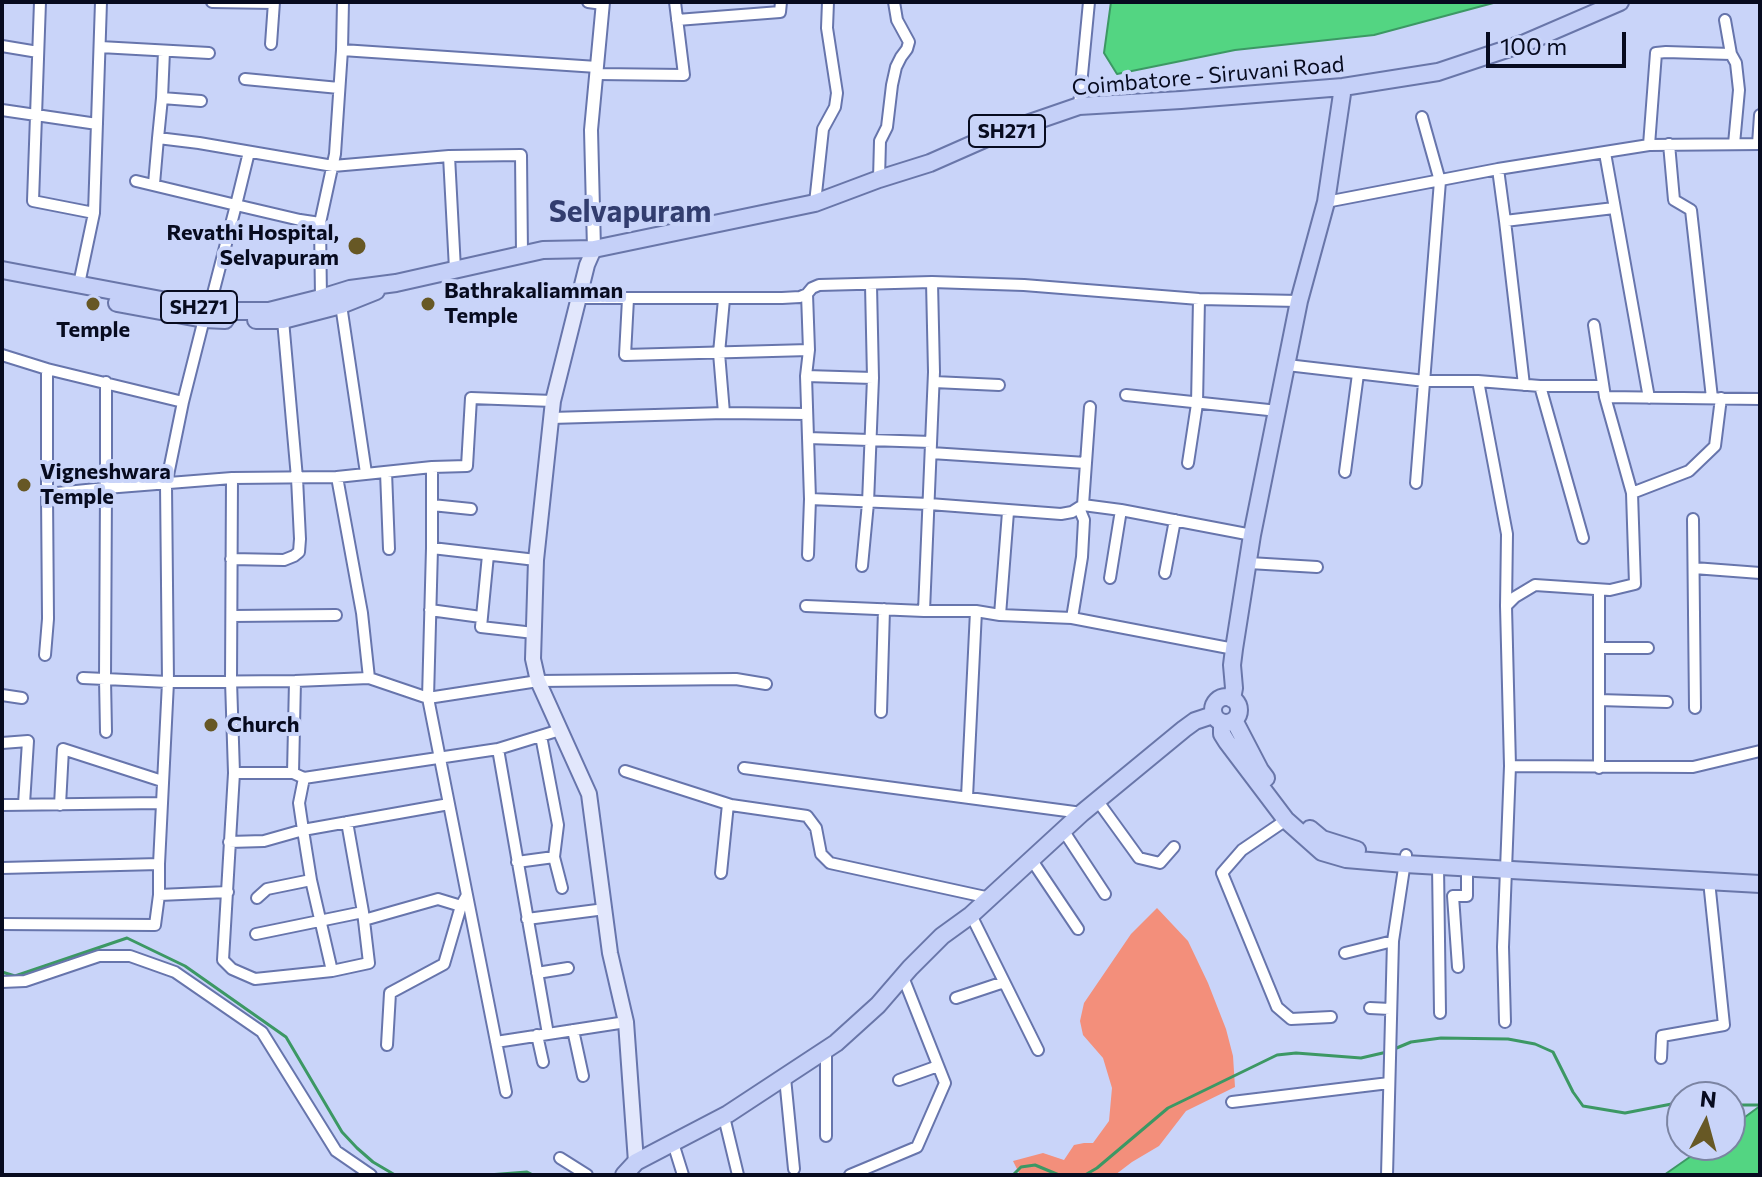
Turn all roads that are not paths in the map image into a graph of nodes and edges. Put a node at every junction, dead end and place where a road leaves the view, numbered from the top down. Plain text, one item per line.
1 (40, 2) edge
2 (101, 2) edge
3 (212, 2) edge
4 (274, 2) edge
5 (343, 2) edge
6 (588, 2) edge
7 (675, 2) edge
8 (781, 2) edge
9 (828, 2) edge
10 (894, 2) edge
11 (1089, 2) edge
12 (1620, 2) edge
13 (603, 3) edge
14 (677, 20) junction
15 (1725, 20) dead end
16 (271, 44) dead end
17 (2, 46) edge
18 (100, 47) junction
19 (342, 50) junction
20 (164, 51) junction
21 (38, 52) junction
22 (209, 53) dead end
23 (1731, 54) junction
24 (597, 71) junction
25 (245, 79) dead end
26 (1343, 87) junction
27 (339, 88) junction
28 (162, 98) junction
29 (201, 101) dead end
30 (1079, 106) junction
31 (2, 110) edge
32 (1760, 115) edge
33 (37, 116) junction
34 (1422, 117) dead end
35 (97, 124) junction
36 (158, 138) junction
37 (1669, 144) junction
38 (1734, 144) junction
39 (1759, 144) edge
40 (1649, 145) junction
41 (249, 152) junction
42 (1605, 153) junction
43 (449, 156) junction
44 (333, 166) junction
45 (1498, 169) junction
46 (879, 179) junction
47 (136, 181) dead end
48 (1440, 181) junction
49 (154, 184) junction
50 (1326, 202) junction
51 (815, 203) junction
52 (236, 205) junction
53 (1614, 208) junction
54 (94, 213) junction
55 (1505, 221) junction
56 (320, 223) junction
57 (565, 248) junction
58 (594, 249) junction
59 (522, 254) junction
60 (587, 265) junction
61 (455, 269) junction
62 (2, 270) edge
63 (2, 280) edge
64 (932, 282) junction
65 (396, 283) junction
66 (79, 284) junction
67 (871, 285) junction
68 (807, 294) junction
69 (321, 298) junction
70 (578, 298) junction
71 (628, 299) junction
72 (724, 299) junction
73 (1199, 299) junction
74 (1299, 301) junction
75 (341, 305) junction
76 (207, 314) junction
77 (283, 320) junction
78 (1594, 325) dead end
79 (809, 350) junction
80 (719, 353) junction
81 (2, 355) edge
82 (1287, 365) junction
83 (47, 369) junction
84 (1358, 374) junction
85 (806, 376) junction
86 (873, 378) junction
87 (1425, 381) junction
88 (1478, 381) junction
89 (106, 382) junction
90 (934, 382) junction
91 (999, 385) dead end
92 (1524, 385) junction
93 (1540, 386) junction
94 (1604, 391) junction
95 (1126, 395) dead end
96 (1649, 398) junction
97 (1717, 398) junction
98 (1760, 399) edge
99 (553, 401) junction
100 (183, 402) junction
101 (1197, 404) junction
102 (1090, 407) dead end
103 (1278, 411) junction
104 (724, 413) junction
105 (807, 414) junction
106 (551, 418) junction
107 (808, 438) junction
108 (871, 440) junction
109 (931, 448) junction
110 (1086, 463) junction
111 (1188, 463) dead end
112 (432, 467) junction
113 (386, 472) junction
114 (1345, 472) dead end
115 (366, 473) junction
116 (337, 477) junction
117 (232, 478) junction
118 (297, 478) junction
119 (1416, 483) dead end
120 (166, 485) junction
121 (106, 488) junction
122 (1632, 493) junction
123 (47, 494) junction
124 (810, 499) junction
125 (868, 503) junction
126 (929, 504) junction
127 (432, 505) junction
128 (1081, 506) junction
129 (471, 509) dead end
130 (1121, 510) junction
131 (1008, 512) junction
132 (1693, 519) dead end
133 (1175, 520) junction
134 (1252, 535) junction
135 (1583, 538) dead end
136 (432, 548) junction
137 (389, 549) dead end
138 (488, 555) junction
139 (808, 555) dead end
140 (231, 559) junction
141 (536, 560) junction
142 (1249, 563) junction
143 (862, 566) dead end
144 (1317, 567) dead end
145 (1694, 568) junction
146 (1165, 573) dead end
147 (1760, 573) edge
148 (1110, 578) dead end
149 (1599, 590) junction
150 (806, 606) dead end
151 (1506, 606) junction
152 (884, 609) junction
153 (430, 610) junction
154 (924, 611) junction
155 (976, 611) junction
156 (336, 615) dead end
157 (1000, 615) junction
158 (232, 616) junction
159 (481, 617) junction
160 (1072, 618) junction
161 (534, 633) junction
162 (1599, 648) junction
163 (1648, 648) dead end
164 (45, 655) dead end
165 (1233, 657) junction
166 (83, 678) dead end
167 (369, 678) junction
168 (105, 679) junction
169 (231, 681) junction
170 (295, 681) junction
171 (538, 681) junction
172 (168, 682) junction
173 (766, 684) dead end
174 (2, 695) edge
175 (22, 698) dead end
176 (428, 698) junction
177 (1226, 698) junction
178 (1599, 700) junction
179 (1667, 702) dead end
180 (1695, 708) dead end
181 (881, 712) dead end
182 (1223, 719) junction
183 (560, 730) junction
184 (106, 732) dead end
185 (541, 736) junction
186 (2, 743) edge
187 (498, 749) junction
188 (1760, 751) edge
189 (439, 758) junction
190 (1510, 766) junction
191 (744, 768) dead end
192 (1599, 768) junction
193 (625, 771) dead end
194 (234, 773) junction
195 (298, 776) junction
196 (162, 781) junction
197 (967, 797) junction
198 (1097, 800) junction
199 (161, 803) junction
200 (24, 804) junction
201 (449, 804) junction
202 (728, 804) junction
203 (2, 805) edge
204 (60, 805) junction
205 (1082, 813) junction
206 (1286, 820) junction
207 (347, 822) junction
208 (303, 830) junction
209 (1063, 830) junction
210 (229, 842) junction
211 (1174, 847) dead end
212 (554, 857) junction
213 (1031, 859) junction
214 (1405, 860) junction
215 (517, 862) junction
216 (159, 864) junction
217 (1438, 865) junction
218 (1505, 866) junction
219 (1467, 867) junction
220 (2, 868) edge
221 (721, 873) dead end
222 (1760, 876) edge
223 (311, 880) junction
224 (1709, 881) junction
225 (1760, 884) edge
226 (562, 888) dead end
227 (228, 892) junction
228 (1105, 894) dead end
229 (159, 895) junction
230 (467, 895) junction
231 (257, 898) dead end
232 (990, 898) junction
233 (461, 906) junction
234 (605, 909) junction
235 (971, 915) junction
236 (364, 916) junction
237 (527, 919) junction
238 (319, 922) junction
239 (2, 924) edge
240 (1078, 929) dead end
241 (256, 934) dead end
242 (1393, 941) junction
243 (1345, 953) dead end
244 (1458, 967) dead end
245 (568, 968) dead end
246 (332, 971) junction
247 (537, 973) junction
248 (903, 977) junction
249 (2, 982) edge
250 (1004, 982) junction
251 (956, 998) dead end
252 (1370, 1008) dead end
253 (1390, 1009) junction
254 (1440, 1013) dead end
255 (1331, 1017) dead end
256 (626, 1022) junction
257 (1505, 1022) dead end
258 (573, 1030) junction
259 (543, 1035) junction
260 (496, 1042) junction
261 (387, 1045) dead end
262 (826, 1050) junction
263 (1038, 1050) dead end
264 (1661, 1058) dead end
265 (543, 1062) dead end
266 (938, 1066) junction
267 (583, 1076) dead end
268 (785, 1078) junction
269 (899, 1080) dead end
270 (1389, 1083) junction
271 (506, 1092) dead end
272 (1232, 1102) dead end
273 (724, 1117) junction
274 (826, 1136) dead end
275 (673, 1143) junction
276 (560, 1158) dead end
277 (636, 1162) junction
278 (794, 1169) dead end
279 (371, 1175) edge
280 (587, 1175) edge
281 (624, 1175) edge
282 (683, 1175) edge
283 (738, 1175) edge
284 (850, 1175) edge
285 (1387, 1175) edge

1 - 21 street
2 - 18 street
3 - 4 street
4 - 16 street
5 - 19 street
6 - 13 street
7 - 14 street
8 - 14 street
9 - 51 street
10 - 46 street
11 - 30 street
12 - 26 main road, Coimbatore - Siruvani Road / SH271
13 - 24 street
14 - 24 street
15 - 23 street
17 - 21 street
18 - 20 street
18 - 35 street
19 - 24 street
19 - 27 street
20 - 22 street
20 - 28 street
21 - 33 street
23 - 38 street
23 - 40 street
24 - 58 street
25 - 27 street
26 - 30 main road, Coimbatore - Siruvani Road / SH271
26 - 50 main road
27 - 44 street
28 - 29 street
28 - 36 street
30 - 46 main road, Coimbatore - Siruvani Road / SH271
31 - 33 street
32 - 39 street
33 - 35 street
33 - 54 street
34 - 48 street
35 - 54 street
36 - 41 street
36 - 49 street
37 - 38 street
37 - 40 street
37 - 97 street
38 - 39 street
40 - 42 street
41 - 44 street
41 - 52 street
42 - 45 street
42 - 53 street
43 - 44 street
43 - 59 street
43 - 61 street
44 - 56 street
45 - 48 street
45 - 55 street
46 - 51 main road, Coimbatore - Siruvani Road / SH271
47 - 49 street
48 - 50 street
48 - 87 street
49 - 52 street
50 - 74 main road
51 - 58 main road, Coimbatore - Siruvani Road / SH271
52 - 56 street
52 - 76 street
53 - 55 street
53 - 96 street
54 - 66 street
55 - 92 street
56 - 69 street
57 - 58 main road, Coimbatore - Siruvani Road / SH271
57 - 59 main road, Coimbatore - Siruvani Road / SH271
57 - 60 main road
58 - 60 main road
59 - 61 main road, Coimbatore - Siruvani Road / SH271
60 - 70 main road
61 - 65 main road, Coimbatore - Siruvani Road / SH271
62 - 66 main road, Coimbatore - Siruvani Road / SH271
63 - 76 main road
64 - 67 street
64 - 73 street
64 - 90 street
65 - 69 main road, Coimbatore - Siruvani Road / SH271
65 - 75 main road
66 - 76 main road, Coimbatore - Siruvani Road / SH271
67 - 68 street
67 - 86 street
68 - 72 street
68 - 79 street
69 - 76 main road, Coimbatore - Siruvani Road / SH271
70 - 71 street
70 - 99 main road
71 - 72 street
71 - 80 street
72 - 80 street
73 - 74 street
73 - 101 street
74 - 82 main road
75 - 77 main road
75 - 115 street
76 - 77 main road
76 - 100 street
77 - 118 street
78 - 94 street
79 - 80 street
79 - 85 street
80 - 104 street
81 - 83 street
82 - 84 street
82 - 103 main road
83 - 89 street
83 - 123 street
84 - 87 street
84 - 114 street
85 - 86 street
85 - 105 street
86 - 108 street
87 - 88 street
87 - 119 street
88 - 92 street
88 - 151 street
89 - 100 street
89 - 121 street
90 - 91 street
90 - 109 street
92 - 93 street
93 - 94 street
93 - 135 street
94 - 96 street
94 - 122 street
95 - 101 street
96 - 97 street
97 - 98 street
97 - 122 street
99 - 106 main road
99 - 112 street
100 - 120 street
101 - 103 street
101 - 111 street
102 - 110 street
103 - 134 main road
104 - 105 street
104 - 106 street
105 - 107 street
106 - 141 main road
107 - 108 street
107 - 124 street
108 - 109 street
108 - 125 street
109 - 110 street
109 - 126 street
110 - 128 street
112 - 113 street
112 - 127 street
113 - 115 street
113 - 137 street
115 - 116 street
116 - 118 street
116 - 167 street
117 - 118 street
117 - 120 street
117 - 140 street
118 - 140 street
120 - 121 street
120 - 172 street
121 - 123 street
121 - 168 street
122 - 149 street
123 - 164 street
124 - 125 street
124 - 139 street
125 - 126 street
125 - 143 street
126 - 131 street
126 - 154 street
127 - 129 street
127 - 136 street
128 - 130 street
128 - 131 street
128 - 160 street
130 - 133 street
130 - 148 street
131 - 157 street
132 - 145 street
133 - 134 street
133 - 146 street
134 - 142 main road
136 - 138 street
136 - 153 street
138 - 141 street
138 - 159 street
140 - 158 street
141 - 161 main road
142 - 144 street
142 - 165 main road
145 - 147 street
145 - 180 street
149 - 151 street
149 - 162 street
150 - 152 street
151 - 190 street
152 - 154 street
152 - 181 street
153 - 159 street
153 - 176 street
154 - 155 street
155 - 157 street
155 - 197 street
156 - 158 street
157 - 160 street
158 - 169 street
159 - 161 street
160 - 165 street
161 - 171 main road
162 - 163 street
162 - 178 street
165 - 177 main road
166 - 168 street
167 - 170 street
167 - 176 street
168 - 172 street
168 - 184 street
169 - 170 street
169 - 172 street
169 - 194 street
170 - 195 street
171 - 173 street
171 - 176 street
171 - 183 main road
172 - 196 street
174 - 175 street
176 - 189 street
177 - 182 main road
177 - 182 main road
178 - 179 street
178 - 192 street
182 - 198 main road
182 - 206 main road
182 - 214 main road
183 - 185 street
183 - 234 main road
185 - 187 street
185 - 212 street
186 - 200 street
187 - 189 street
187 - 215 street
188 - 192 street
189 - 195 street
189 - 201 street
190 - 192 street
190 - 218 street
191 - 197 street
193 - 202 street
194 - 195 street
194 - 210 street
195 - 208 street
196 - 199 street
196 - 204 street
197 - 205 street
198 - 205 main road
198 - 211 street
199 - 204 street
199 - 216 street
200 - 203 street
200 - 204 street
201 - 207 street
201 - 230 street
202 - 221 street
202 - 232 street
205 - 209 main road
206 - 214 main road
206 - 255 street
207 - 208 street
207 - 236 street
208 - 210 street
208 - 223 street
209 - 213 main road
209 - 228 street
210 - 227 street
212 - 215 street
212 - 226 street
213 - 232 main road
213 - 240 street
214 - 217 main road
214 - 218 main road
214 - 242 street
215 - 237 street
216 - 220 street
216 - 229 street
217 - 219 main road
217 - 254 street
218 - 219 main road
218 - 222 main road
218 - 224 main road
218 - 257 street
219 - 244 street
223 - 231 street
223 - 238 street
224 - 225 main road
224 - 264 street
227 - 229 street
227 - 246 street
229 - 239 street
230 - 233 street
230 - 260 street
232 - 235 main road
233 - 236 street
233 - 261 street
234 - 237 street
234 - 256 main road
235 - 248 main road
235 - 250 street
236 - 238 street
236 - 246 street
237 - 247 street
238 - 241 street
238 - 246 street
242 - 243 street
242 - 253 street
245 - 247 street
247 - 259 street
248 - 262 main road
248 - 266 street
249 - 279 street
250 - 251 street
250 - 263 street
252 - 253 street
253 - 270 street
256 - 258 street
256 - 277 main road
258 - 259 street
258 - 267 street
259 - 260 street
259 - 265 street
260 - 271 street
262 - 268 main road
262 - 274 street
266 - 269 street
266 - 284 street
268 - 273 main road
268 - 278 street
270 - 272 street
270 - 285 street
273 - 275 main road
273 - 283 street
275 - 277 main road
275 - 282 street
276 - 280 street
277 - 281 main road

